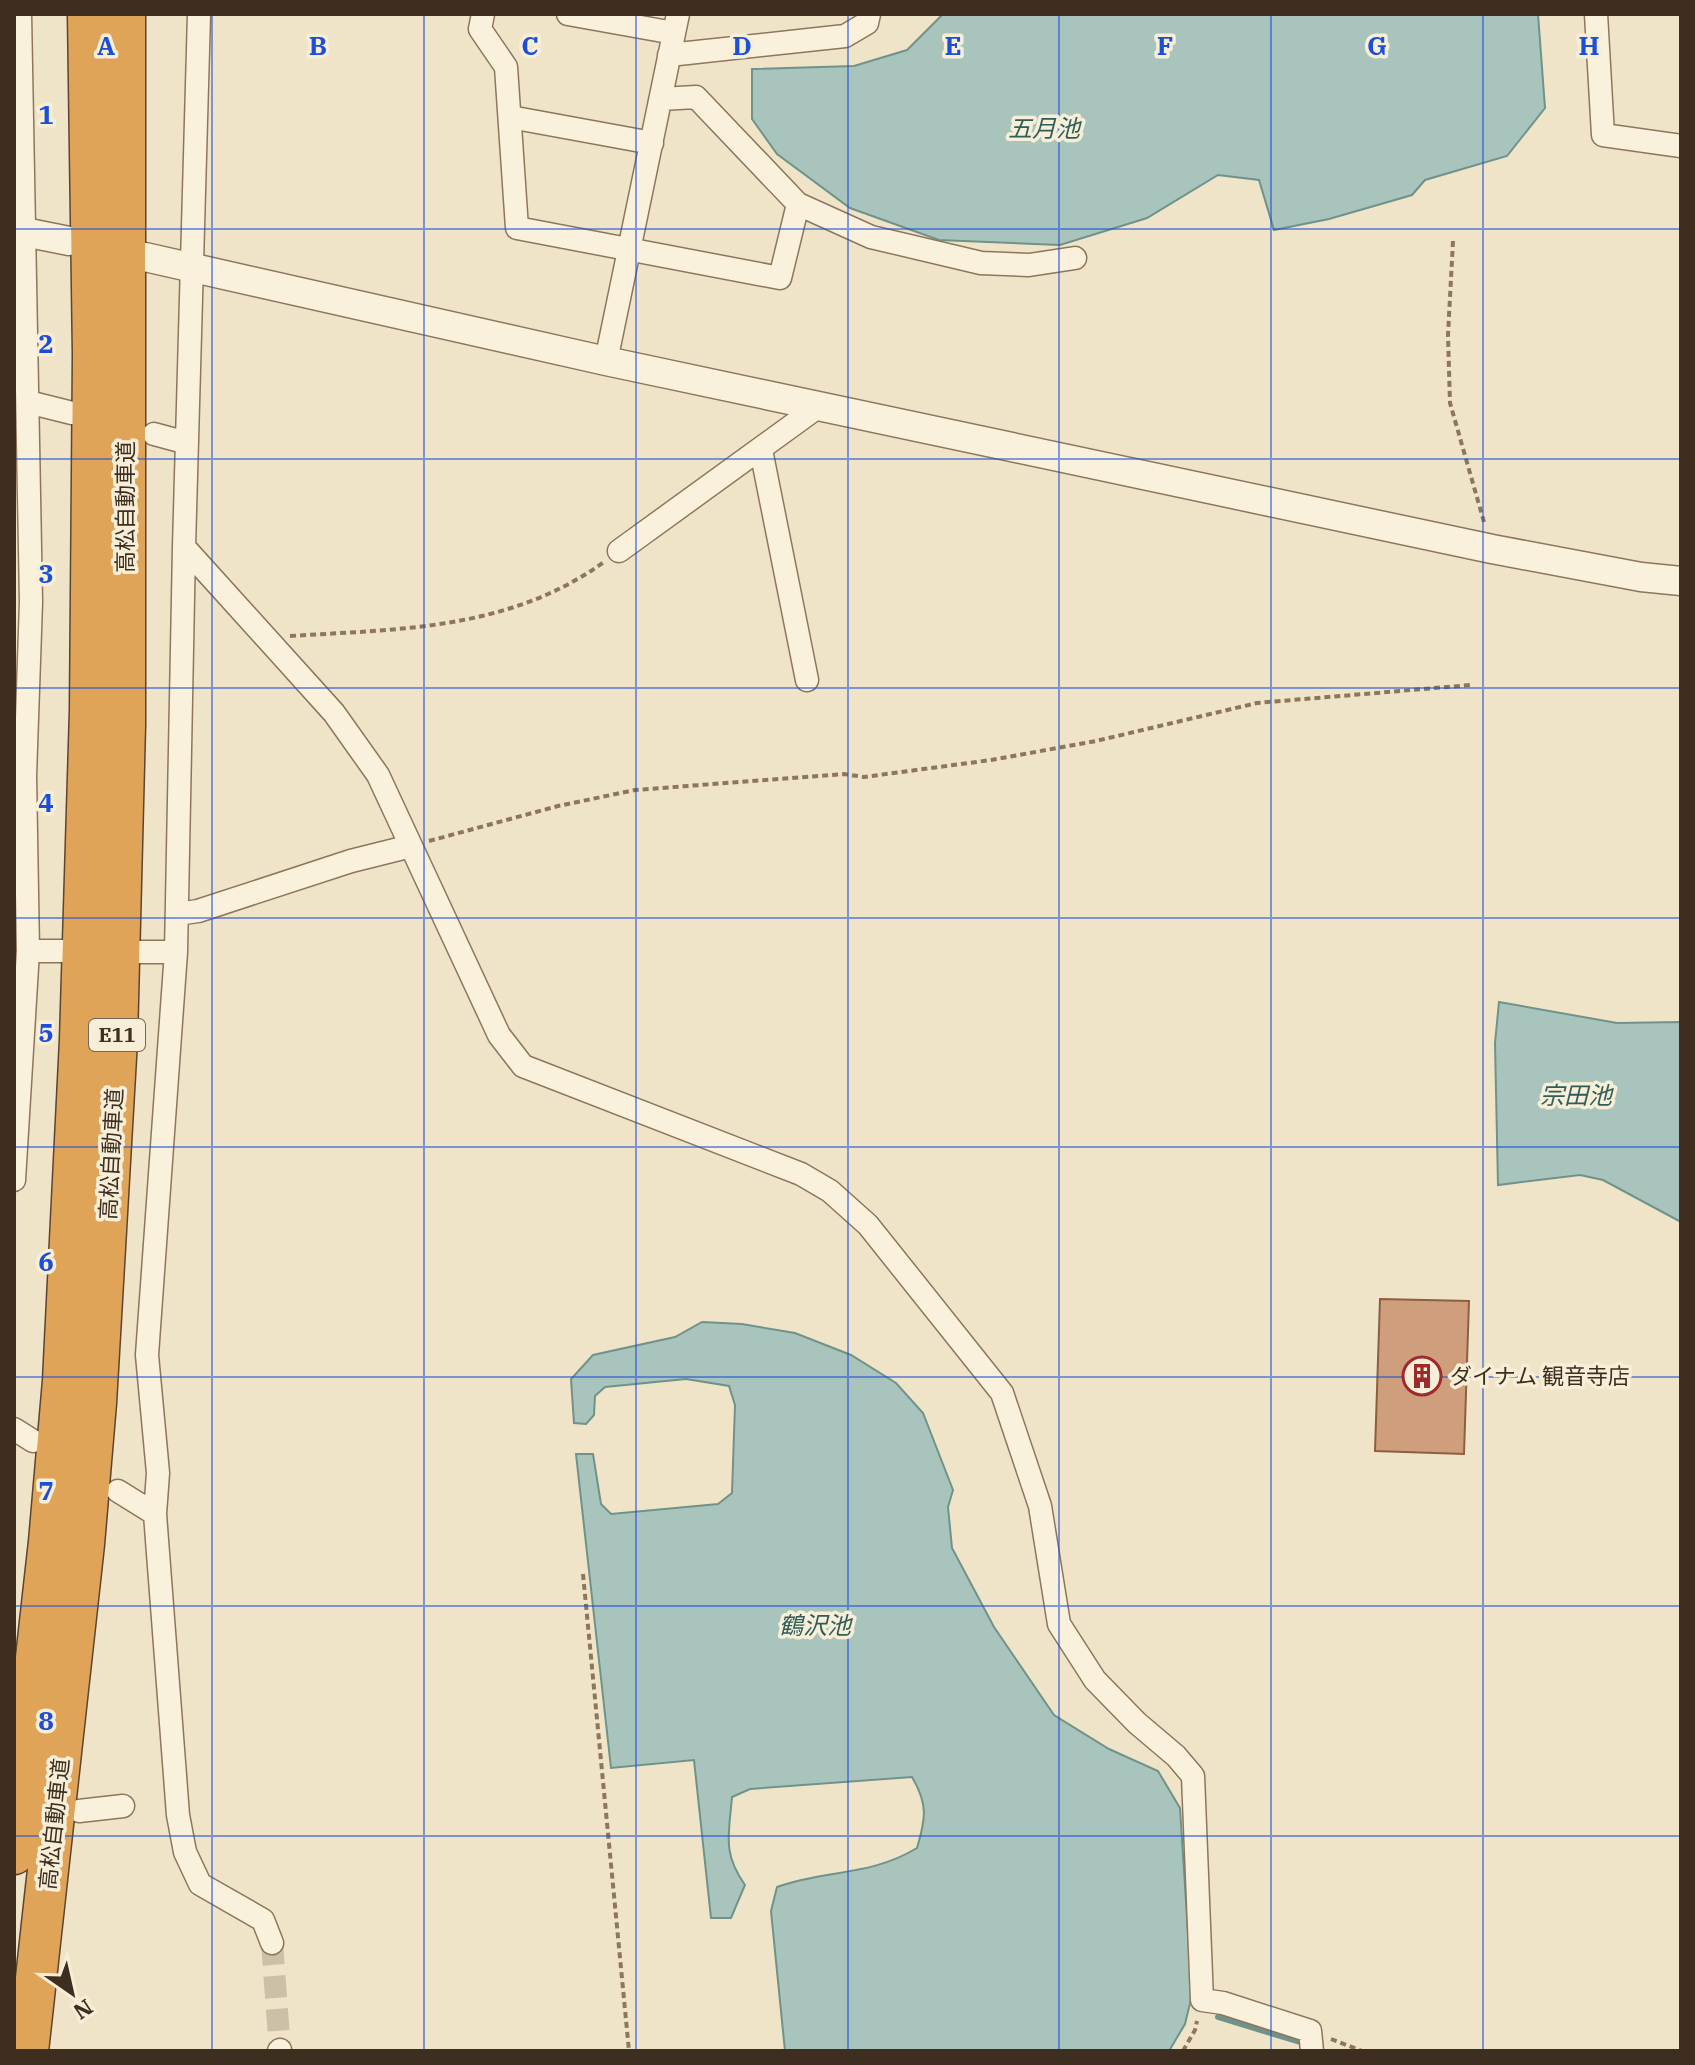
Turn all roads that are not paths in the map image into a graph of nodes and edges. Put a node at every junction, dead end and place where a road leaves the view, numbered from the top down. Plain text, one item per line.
1 (20, 14) edge
2 (88, 14) edge
3 (125, 14) edge
4 (199, 14) edge
5 (483, 14) edge
6 (568, 14) edge
7 (869, 14) edge
8 (1596, 14) edge
9 (674, 34) edge
10 (661, 99) junction
11 (510, 117) junction
12 (652, 143) junction
13 (1681, 146) edge
14 (798, 204) junction
15 (19, 231) edge
16 (69, 241) dead end
17 (630, 251) junction
18 (145, 257) dead end
19 (1075, 258) dead end
20 (193, 270) junction
21 (21, 350) edge
22 (606, 361) junction
23 (28, 402) junction
24 (819, 406) junction
25 (72, 413) dead end
26 (154, 434) dead end
27 (187, 443) junction
28 (761, 450) junction
29 (184, 547) junction
30 (619, 551) road end
31 (1681, 581) edge
32 (807, 680) dead end
33 (411, 846) junction
34 (177, 914) junction
35 (23, 947) edge
36 (62, 951) dead end
37 (139, 952) dead end
38 (176, 952) junction
39 (14, 1180) edge
40 (118, 1491) dead end
41 (155, 1514) junction
42 (123, 1806) dead end
43 (79, 1811) dead end
44 (14, 1854) edge
45 (272, 1943) tunnel mouth
46 (1311, 2041) edge
47 (28, 2051) edge

1 - 15 street
2 - 44 highway, 高松自動車道 / E11
3 - 47 highway, 高松自動車道 / E11
4 - 20 street
5 - 11 street
6 - 9 street
7 - 9 street
8 - 13 street
9 - 10 street
10 - 12 street
10 - 14 street
11 - 12 street
11 - 17 street
12 - 17 street
14 - 17 street
14 - 19 street
15 - 16 street
15 - 21 street
17 - 22 street
18 - 20 street
20 - 22 street
20 - 27 street
21 - 23 street
22 - 24 street
23 - 25 street
23 - 35 street
24 - 28 street
24 - 31 street
26 - 27 street
27 - 29 street
28 - 30 street
28 - 32 street
29 - 33 street
29 - 34 street
33 - 34 street
33 - 46 street
34 - 38 street
35 - 36 street
35 - 39 street
37 - 38 street
38 - 41 street
40 - 41 street
41 - 45 street
42 - 43 street

